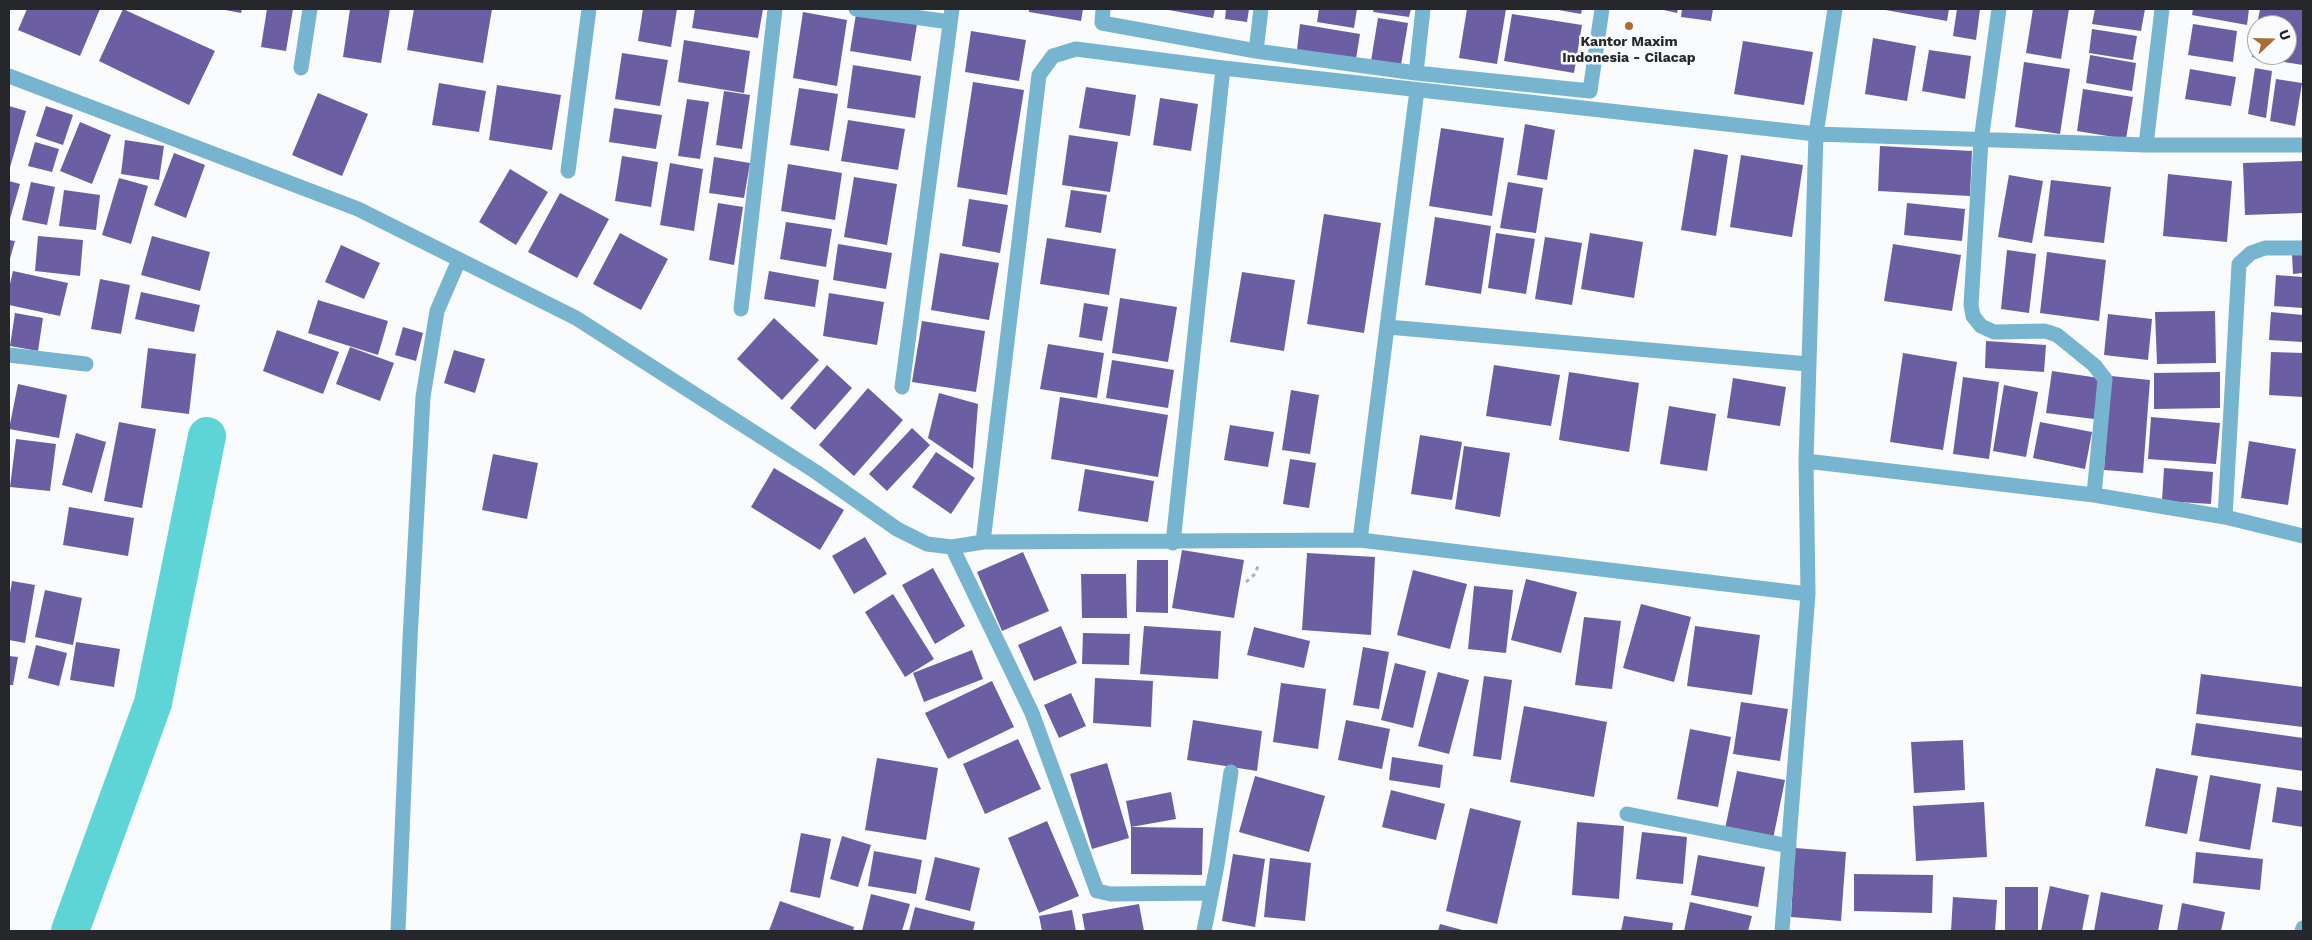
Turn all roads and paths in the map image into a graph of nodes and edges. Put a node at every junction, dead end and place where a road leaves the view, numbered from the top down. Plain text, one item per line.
1 (310, 9) edge
2 (589, 9) edge
3 (775, 9) edge
4 (856, 9) edge
5 (1103, 9) edge
6 (1260, 9) edge
7 (1423, 9) edge
8 (1602, 9) edge
9 (1835, 9) edge
10 (1999, 9) edge
11 (2162, 9) edge
12 (951, 15) edge
13 (1256, 51) junction
14 (301, 68) dead end
15 (1223, 68) junction
16 (1416, 73) junction
17 (9, 76) edge
18 (1417, 90) junction
19 (1816, 134) junction
20 (1981, 141) junction
21 (2146, 145) junction
22 (2303, 145) edge
23 (568, 171) dead end
24 (2303, 248) edge
25 (459, 260) junction
26 (741, 309) dead end
27 (1388, 327) junction
28 (9, 356) edge
29 (86, 364) dead end
30 (1808, 364) junction
31 (902, 387) dead end
32 (1806, 461) junction
33 (2094, 495) junction
34 (2225, 517) junction
35 (2303, 536) edge
36 (1360, 540) junction
37 (984, 542) junction
38 (1173, 543) junction
39 (952, 547) junction
40 (1808, 594) junction
41 (1231, 772) dead end
42 (1627, 814) dead end
43 (1789, 846) junction
44 (1211, 893) junction
45 (398, 931) edge
46 (1204, 931) edge
47 (1782, 931) edge

1 - 14 street
2 - 23 street
3 - 26 street
4 - 12 street
5 - 13 street
6 - 13 street
7 - 16 street
8 - 16 street
9 - 19 street
10 - 20 street
11 - 21 street
12 - 31 street
13 - 16 street
15 - 18 street
15 - 37 street
15 - 38 street
17 - 25 street
18 - 19 street
18 - 27 street
19 - 20 street
19 - 30 street
20 - 21 street
20 - 33 street
21 - 22 street
24 - 34 street
25 - 39 street
25 - 45 street
27 - 30 street
27 - 36 street
28 - 29 street
30 - 32 street
32 - 33 street
32 - 40 street
33 - 34 street
34 - 35 street
36 - 38 street
36 - 40 street
37 - 38 street
37 - 39 street
39 - 44 street
40 - 43 street
41 - 44 street
42 - 43 street
43 - 47 street
44 - 46 street

